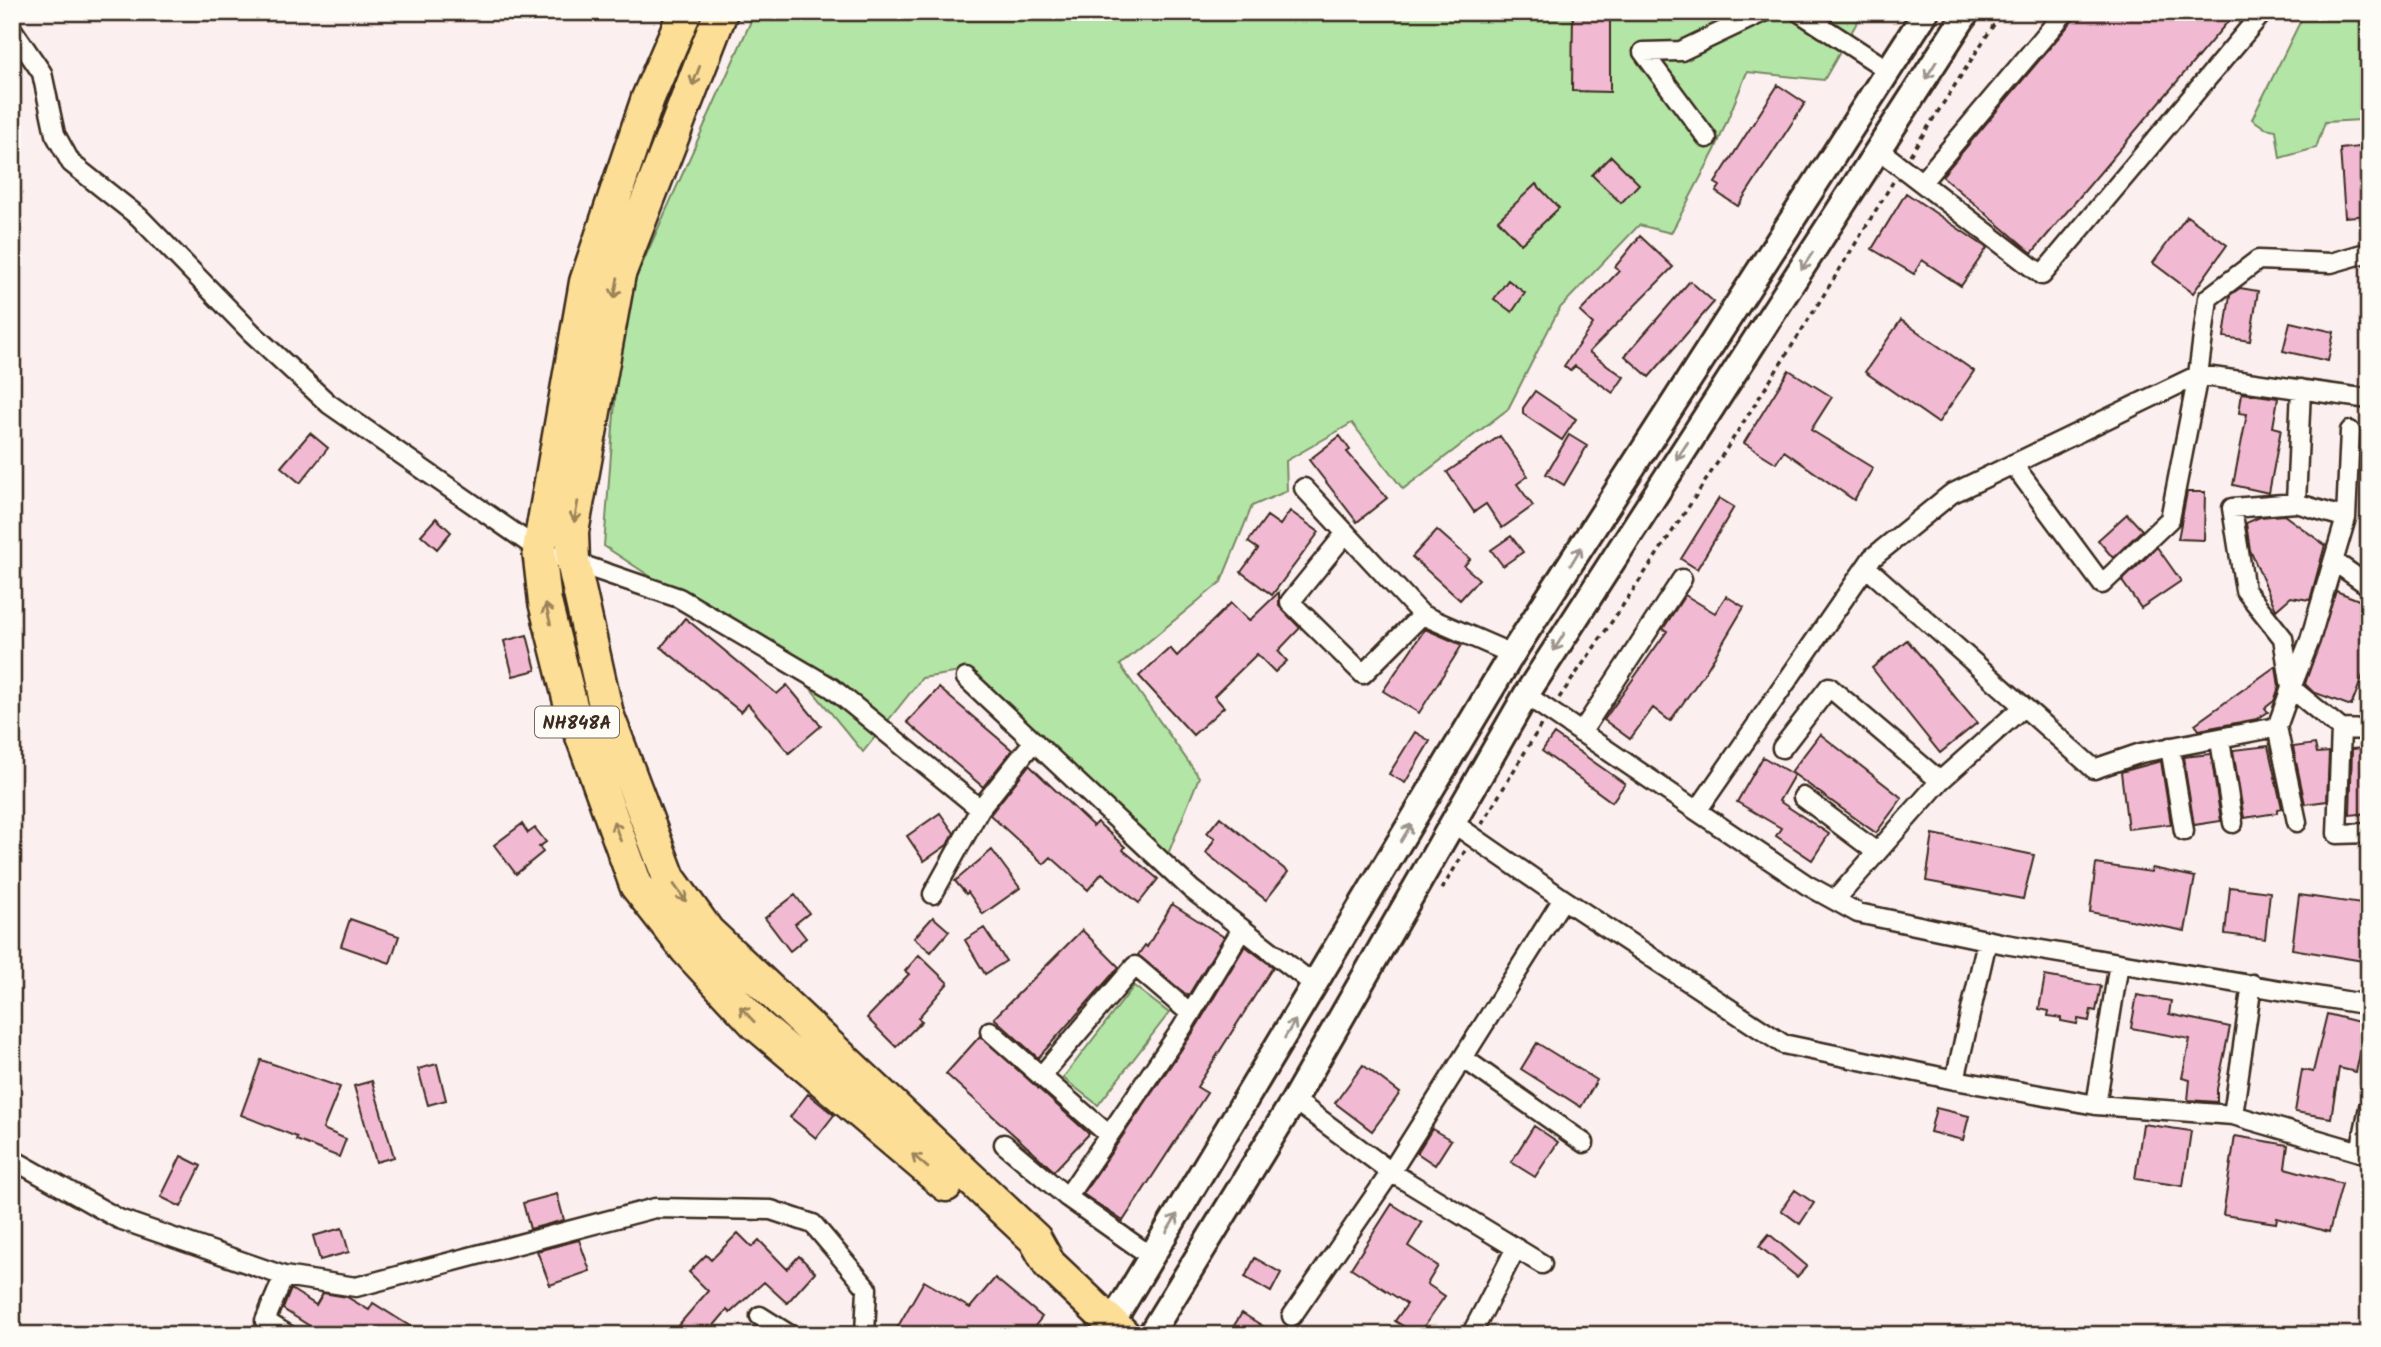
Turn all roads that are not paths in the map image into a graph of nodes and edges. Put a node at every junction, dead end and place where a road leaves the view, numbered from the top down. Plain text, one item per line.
1 (685, 12) edge
2 (721, 12) edge
3 (1763, 12) edge
4 (1799, 12) edge
5 (1926, 12) edge
6 (1967, 12) edge
7 (2065, 12) edge
8 (2263, 12) edge
9 (12, 29) edge
10 (1888, 70) junction
11 (1707, 138) dead end
12 (1880, 150) junction
13 (1922, 182) junction
14 (2369, 252) edge
15 (2198, 375) junction
16 (2301, 389) junction
17 (2369, 399) edge
18 (2350, 430) dead end
19 (2013, 464) junction
20 (1304, 488) dead end
21 (2296, 503) junction
22 (2346, 518) junction
23 (1346, 533) junction
24 (539, 550) junction
25 (573, 562) junction
26 (2335, 562) junction
27 (1866, 567) junction
28 (1682, 579) dead end
29 (2369, 586) edge
30 (1422, 615) junction
31 (1512, 654) junction
32 (967, 678) dead end
33 (1498, 678) junction
34 (2291, 688) junction
35 (1526, 695) junction
36 (2023, 707) junction
37 (2277, 727) junction
38 (2341, 729) junction
39 (2369, 730) edge
40 (1581, 733) junction
41 (2220, 740) junction
42 (1034, 741) junction
43 (2170, 747) junction
44 (1782, 748) dead end
45 (1940, 781) junction
46 (1803, 797) dead end
47 (979, 809) junction
48 (1697, 811) junction
49 (2297, 822) dead end
50 (1453, 823) junction
51 (2233, 823) dead end
52 (2184, 831) dead end
53 (2369, 833) edge
54 (1875, 851) junction
55 (933, 894) dead end
56 (1563, 899) junction
57 (1835, 900) junction
58 (1242, 929) junction
59 (1987, 941) junction
60 (2119, 962) junction
61 (2252, 984) junction
62 (1316, 986) junction
63 (2369, 1004) edge
64 (1191, 1014) junction
65 (990, 1031) dead end
66 (1463, 1058) junction
67 (1041, 1076) junction
68 (1955, 1080) junction
69 (1294, 1100) junction
70 (2096, 1105) junction
71 (2369, 1107) edge
72 (2233, 1115) junction
73 (1109, 1135) junction
74 (1584, 1143) dead end
75 (1004, 1144) dead end
76 (12, 1159) edge
77 (1391, 1172) junction
78 (1066, 1197) junction
79 (1516, 1248) junction
80 (1152, 1257) junction
81 (1049, 1264) junction
82 (1542, 1264) dead end
83 (284, 1276) junction
84 (760, 1315) dead end
85 (1292, 1315) dead end
86 (1114, 1331) edge
87 (288, 1335) edge
88 (790, 1335) edge
89 (865, 1335) edge
90 (1150, 1335) edge
91 (1471, 1335) edge

1 - 24 highway, NH848A
2 -> 25 highway, NH848A
3 - 11 street
4 - 10 street
5 - 10 main road
6 -> 12 main road
7 - 13 street
8 - 13 street
9 - 24 street
31 -> 10 main road
12 - 13 street
12 -> 35 main road
14 - 15 street
15 - 16 street
15 - 19 street
15 - 19 street
16 - 17 street
16 - 21 street
18 - 22 street
19 - 27 street
20 - 23 street
21 - 22 street
21 - 34 street
22 - 26 street
23 - 30 street
23 - 30 street
24 - 25 street
81 -> 24 highway, NH848A
25 - 47 street
25 -> 81 highway, NH848A
26 - 29 street
26 - 34 street
27 - 36 street
27 - 48 street
28 - 40 street
30 - 31 street
31 - 33 main road
32 - 42 street
33 - 35 main road
62 -> 33 main road
34 - 37 street
34 - 38 street
35 - 40 street
35 - 50 main road
36 - 43 street
36 - 45 street
37 - 41 street
37 - 49 street
38 - 39 street
38 - 53 street
40 - 48 street
41 - 43 street
41 - 51 street
42 - 47 street
42 - 58 street
43 - 52 street
44 - 45 street
45 - 54 street
46 - 54 street
47 - 55 street
48 - 57 street
50 - 56 street
50 - 69 main road
54 - 57 street
56 - 66 street
56 - 68 street
57 - 59 street
58 - 62 street
58 - 64 street
59 - 60 street
59 - 68 street
60 - 61 street
60 - 70 street
61 - 63 street
61 - 72 street
80 -> 62 main road
64 - 67 street
64 - 73 street
65 - 67 street
66 - 74 street
66 - 77 street
67 - 73 street
68 - 70 street
69 - 77 street
69 - 90 main road
70 - 72 street
71 - 72 street
73 - 78 street
75 - 78 street
76 - 83 street
77 - 79 street
77 - 85 street
78 - 80 street
79 - 82 street
79 - 91 street
80 - 86 main road
81 - 86 highway, NH848A
83 - 87 street
83 - 89 street
84 - 88 street

